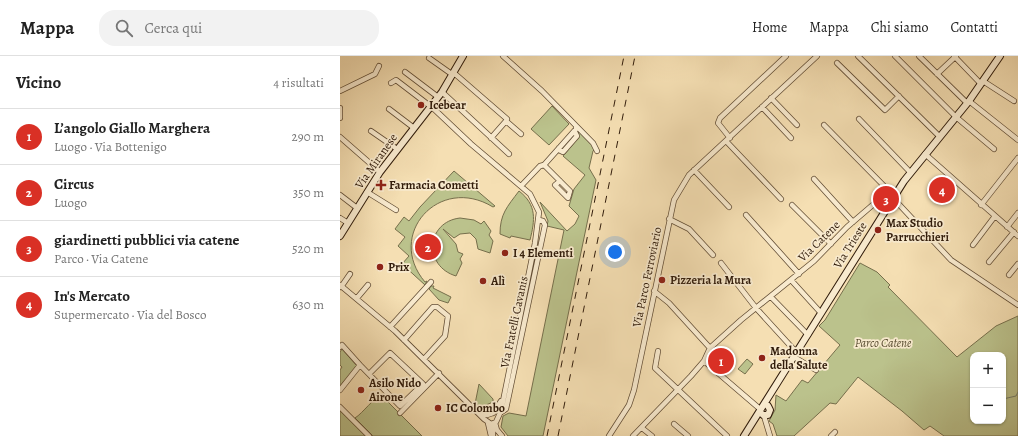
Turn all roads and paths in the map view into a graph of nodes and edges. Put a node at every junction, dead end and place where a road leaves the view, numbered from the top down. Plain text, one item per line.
1 (463, 56) edge
2 (503, 56) edge
3 (786, 56) edge
4 (817, 56) edge
5 (858, 56) edge
6 (895, 56) edge
7 (919, 56) edge
8 (955, 56) edge
9 (1000, 56) edge
10 (429, 58) dead end
11 (837, 63) dead end
12 (379, 66) dead end
13 (405, 72) dead end
14 (453, 74) junction
15 (937, 74) junction
16 (982, 82) junction
17 (391, 83) dead end
18 (340, 92) edge
19 (440, 94) junction
20 (899, 96) junction
21 (772, 98) junction
22 (1014, 101) dead end
23 (968, 102) junction
24 (431, 106) junction
25 (762, 107) junction
26 (340, 108) edge
27 (389, 109) dead end
28 (956, 117) junction
29 (340, 118) edge
30 (507, 119) dead end
31 (859, 119) dead end
32 (797, 125) dead end
33 (824, 125) dead end
34 (576, 126) junction
35 (414, 128) junction
36 (371, 131) dead end
37 (521, 134) dead end
38 (340, 137) edge
39 (940, 137) junction
40 (491, 138) junction
41 (791, 138) dead end
42 (728, 139) junction
43 (1018, 140) edge
44 (994, 148) dead end
45 (397, 149) junction
46 (596, 151) dead end
47 (509, 154) dead end
48 (925, 154) junction
49 (1018, 158) edge
50 (544, 165) junction
51 (694, 170) junction
52 (380, 172) junction
53 (910, 172) junction
54 (814, 180) dead end
55 (560, 181) dead end
56 (521, 186) junction
57 (889, 191) junction
58 (367, 192) junction
59 (340, 195) edge
60 (894, 197) junction
61 (781, 199) dead end
62 (792, 205) dead end
63 (981, 205) junction
64 (357, 208) junction
65 (729, 208) dead end
66 (396, 210) dead end
67 (1018, 213) edge
68 (746, 215) dead end
69 (995, 216) junction
70 (340, 218) edge
71 (669, 219) junction
72 (539, 220) junction
73 (853, 222) junction
74 (348, 223) junction
75 (538, 225) junction
76 (1007, 227) junction
77 (544, 231) junction
78 (1014, 232) junction
79 (340, 236) edge
80 (1018, 236) edge
81 (831, 244) junction
82 (972, 246) dead end
83 (713, 255) dead end
84 (989, 262) dead end
85 (721, 263) dead end
86 (1018, 264) edge
87 (350, 274) dead end
88 (799, 274) junction
89 (1009, 275) dead end
90 (791, 280) junction
91 (431, 282) dead end
92 (368, 285) dead end
93 (341, 286) edge
94 (654, 291) junction
95 (771, 297) junction
96 (357, 298) junction
97 (1018, 305) edge
98 (756, 308) junction
99 (821, 313) junction
100 (390, 327) junction
101 (808, 335) junction
102 (404, 340) junction
103 (340, 347) edge
104 (710, 348) junction
105 (658, 351) dead end
106 (796, 355) junction
107 (424, 359) junction
108 (704, 361) junction
109 (360, 365) junction
110 (816, 370) dead end
111 (439, 373) junction
112 (369, 374) junction
113 (340, 390) edge
114 (677, 391) junction
115 (504, 394) junction
116 (340, 407) edge
117 (478, 412) junction
118 (400, 413) dead end
119 (493, 413) junction
120 (764, 413) junction
121 (488, 415) junction
122 (493, 420) junction
123 (674, 424) dead end
124 (642, 428) junction
125 (369, 436) edge
126 (492, 436) edge
127 (502, 436) edge
128 (609, 436) edge
129 (634, 436) edge
130 (652, 436) edge
131 (688, 436) edge
132 (727, 436) edge
133 (744, 436) edge
134 (770, 436) edge

1 - 14 street, Via Miranese
2 - 34 street
3 - 42 street
4 - 21 street, Via Parco Ferroviario
5 - 20 street
6 - 28 street
7 - 15 street
8 - 15 street
8 - 16 street
9 - 16 street, Via Trieste
10 - 14 street
11 - 20 street
12 - 18 street
13 - 19 street
14 - 19 street, Via Miranese
14 - 30 street
15 - 23 street
16 - 22 street
16 - 23 street, Via Trieste
17 - 24 street, Via Fratelli Cavanis
19 - 24 street, Via Miranese
19 - 40 street
20 - 39 street
21 - 25 street, Via Parco Ferroviario
21 - 32 street
23 - 28 street, Via Trieste
23 - 43 street
24 - 35 street, Via Miranese
24 - 56 street, Via Fratelli Cavanis
25 - 41 street
25 - 42 street, Via Parco Ferroviario
26 - 29 street
27 - 35 street, Via Miranese
28 - 39 street, Via Trieste
28 - 44 street
31 - 53 street
33 - 57 street
34 - 46 street
34 - 50 street
35 - 45 street, Via Miranese
36 - 45 street
37 - 40 street
38 - 52 street
39 - 48 street, Via Trieste
40 - 47 street
42 - 51 street, Via Parco Ferroviario
42 - 61 street
45 - 52 street, Via Miranese
48 - 53 street, Via Trieste
48 - 63 street
49 - 63 street
50 - 55 street
50 - 56 street
51 - 65 street
51 - 71 street, Via Parco Ferroviario
52 - 58 street, Via Miranese
53 - 60 street, Via Trieste
54 - 73 street
56 - 72 street, Via Fratelli Cavanis
57 - 60 street
57 - 73 street, Via Catene
58 - 64 street, Via Miranese
58 - 66 street
59 - 64 street, Via Miranese
60 - 97 street
60 - 99 street, Via Trieste
62 - 81 street
63 - 69 street
64 - 74 street, Via Miranese
67 - 76 street
68 - 88 street
69 - 76 street
69 - 82 street
70 - 74 street
71 - 83 street
71 - 94 street, Via Parco Ferroviario
72 - 75 street, Via Fratelli Cavanis
72 - 77 street, Via Fratelli Cavanis
73 - 81 street, Via Catene
74 - 79 street, Via Miranese
75 - 77 street
75 - 115 street, Via Fratelli Cavanis
76 - 78 street
77 - 122 street, Via Fratelli Cavanis
78 - 80 street
78 - 84 street
81 - 88 street, Via Catene
85 - 98 street
86 - 89 street
87 - 93 street
88 - 90 street, Via Catene
90 - 95 street, Via Catene
90 - 99 street
91 - 100 street
92 - 96 street
93 - 96 street
94 - 104 street
94 - 128 street, Via Parco Ferroviario
95 - 98 street, Via Catene
95 - 101 street
96 - 100 street
98 - 104 street, Via Catene
98 - 106 street
99 - 101 street, Via Trieste
100 - 102 street
101 - 106 street, Via Trieste
102 - 107 street
102 - 107 street
103 - 109 street
104 - 108 street, Via Catene
105 - 114 street
106 - 110 street
106 - 120 street, Via Trieste
107 - 111 street
108 - 114 street, Via Catene
108 - 120 street
109 - 112 street
109 - 113 street
111 - 117 street
111 - 118 street
112 - 112 street
114 - 124 street, Via Catene
114 - 132 street
115 - 119 street, Via Fratelli Cavanis
115 - 122 street, Via Fratelli Cavanis
116 - 125 street
117 - 121 street
117 - 122 street
119 - 121 street
119 - 122 street
120 - 133 street
120 - 134 street
121 - 122 street
122 - 126 street
122 - 127 street
123 - 131 street
124 - 129 street, Via Catene
124 - 130 street

